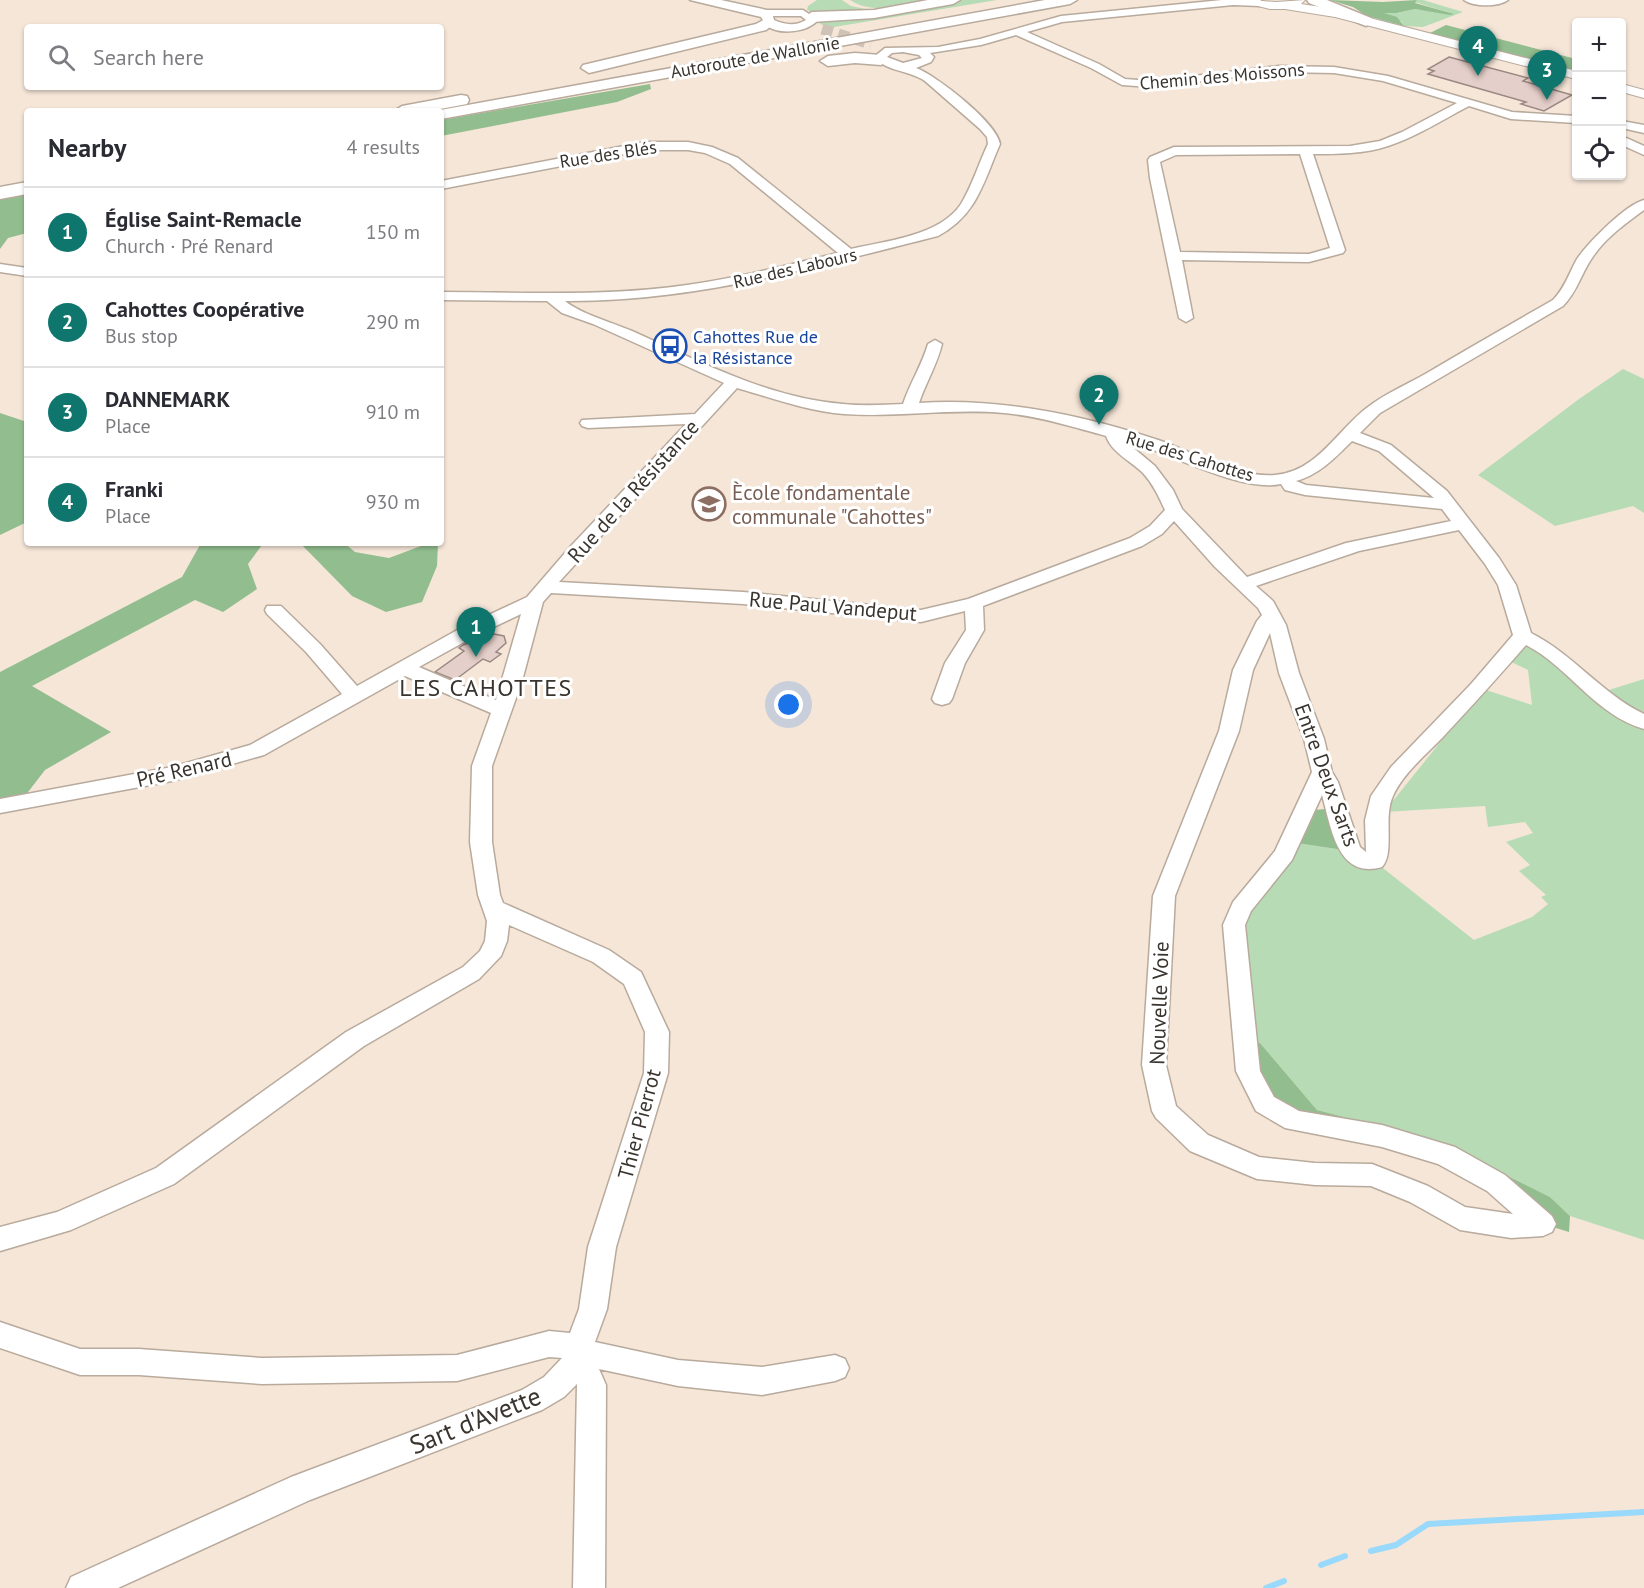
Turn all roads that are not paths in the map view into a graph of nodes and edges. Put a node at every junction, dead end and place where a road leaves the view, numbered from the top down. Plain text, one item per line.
1 (695, 0) edge
2 (707, 0) edge
3 (846, 0) edge
4 (953, 0) edge
5 (1022, 0) edge
6 (1070, 0) edge
7 (1299, 0) edge
8 (1314, 0) edge
9 (1469, 0) edge
10 (1503, 0) edge
11 (1236, 1) edge
12 (1257, 1) edge
13 (1285, 5) junction
14 (910, 8) junction
15 (1335, 13) junction
16 (807, 15) junction
17 (772, 18) junction
18 (1366, 21) junction
19 (1017, 32) junction
20 (882, 50) junction
21 (917, 50) junction
22 (938, 50) junction
23 (925, 64) junction
24 (569, 73) dead end
25 (1572, 74) edge
26 (535, 81) dead end
27 (604, 84) junction
28 (1626, 89) edge
29 (1644, 94) edge
30 (467, 99) junction
31 (1466, 103) junction
32 (418, 108) edge
33 (444, 113) edge
34 (1572, 120) edge
35 (1626, 126) edge
36 (1644, 129) edge
37 (1626, 142) edge
38 (1644, 151) edge
39 (1306, 152) junction
40 (24, 179) edge
41 (0, 183) edge
42 (444, 184) edge
43 (24, 189) edge
44 (0, 193) edge
45 (1644, 204) edge
46 (849, 255) junction
47 (1174, 256) junction
48 (0, 268) edge
49 (24, 272) edge
50 (444, 296) edge
51 (552, 298) junction
52 (1186, 318) dead end
53 (933, 344) dead end
54 (734, 382) junction
55 (909, 409) junction
56 (699, 419) junction
57 (588, 423) dead end
58 (1113, 432) junction
59 (1352, 435) junction
60 (1285, 478) junction
61 (1447, 504) junction
62 (1174, 511) junction
63 (1464, 524) junction
64 (1245, 584) junction
65 (541, 594) junction
66 (974, 603) junction
67 (274, 610) dead end
68 (1272, 618) junction
69 (1523, 636) junction
70 (404, 668) junction
71 (355, 696) junction
72 (942, 699) dead end
73 (502, 710) junction
74 (1644, 722) edge
75 (1322, 772) junction
76 (0, 806) edge
77 (495, 909) junction
78 (0, 1239) edge
79 (0, 1335) edge
80 (577, 1351) junction
81 (835, 1368) dead end
82 (82, 1588) edge
83 (590, 1588) edge

1 - 17 street
2 - 17 street
3 - 14 highway
4 - 14 highway
5 - 30 highway, Autoroute de Wallonie
6 - 27 highway, Autoroute de Wallonie
7 - 13 main road
7 - 15 main road
8 - 18 highway
9 - 10 street
11 - 12 street
11 - 19 street
12 - 13 main road
13 - 15 main road
14 - 16 highway
15 - 18 main road
16 - 17 street
16 - 17 street
17 - 24 highway
18 - 25 main road
19 - 22 street
19 - 31 street, Chemin des Moissons
20 - 21 street
20 - 23 street, Rue des Labours
20 - 27 highway
21 - 22 street
21 - 23 street
22 - 23 street
23 - 46 street, Rue des Labours
26 - 30 highway
27 - 33 highway, Autoroute de Wallonie
28 - 29 main road
30 - 32 highway, Autoroute de Wallonie
31 - 34 street, Chemin des Moissons
31 - 39 street
35 - 36 street
37 - 38 street
39 - 47 street
39 - 47 street
40 - 41 highway
42 - 46 street, Rue des Blés
43 - 44 highway
45 - 59 street, Rue des Cahottes
46 - 51 street, Rue des Labours
47 - 52 street
48 - 49 street
50 - 51 street, Rue des Labours
51 - 54 street, Rue des Cahottes
53 - 55 street
54 - 55 street, Rue des Cahottes
54 - 56 street, Rue de la Résistance
55 - 58 street, Rue des Cahottes
56 - 57 street
56 - 65 street, Rue de la Résistance
58 - 60 street, Rue des Cahottes
58 - 62 street
59 - 60 street, Rue des Cahottes
59 - 61 street
60 - 61 street
61 - 63 street
62 - 64 street, Entre Deux Sarts
62 - 66 street, Rue Paul Vandeput
63 - 64 street
63 - 69 street
64 - 68 street, Entre Deux Sarts
65 - 66 street, Rue Paul Vandeput
65 - 70 street, Pré Renard
65 - 73 street
66 - 72 street
67 - 71 street
68 - 75 street, Entre Deux Sarts
68 - 75 street, Nouvelle Voie
69 - 74 street
69 - 75 street, Entre Deux Sarts
70 - 71 street, Pré Renard
70 - 73 street
71 - 76 street, Pré Renard
73 - 77 street
77 - 78 street
77 - 80 street, Thier Pierrot
79 - 80 street, Sart d'Avette
80 - 81 street
80 - 82 street, Sart d'Avette
80 - 83 street

